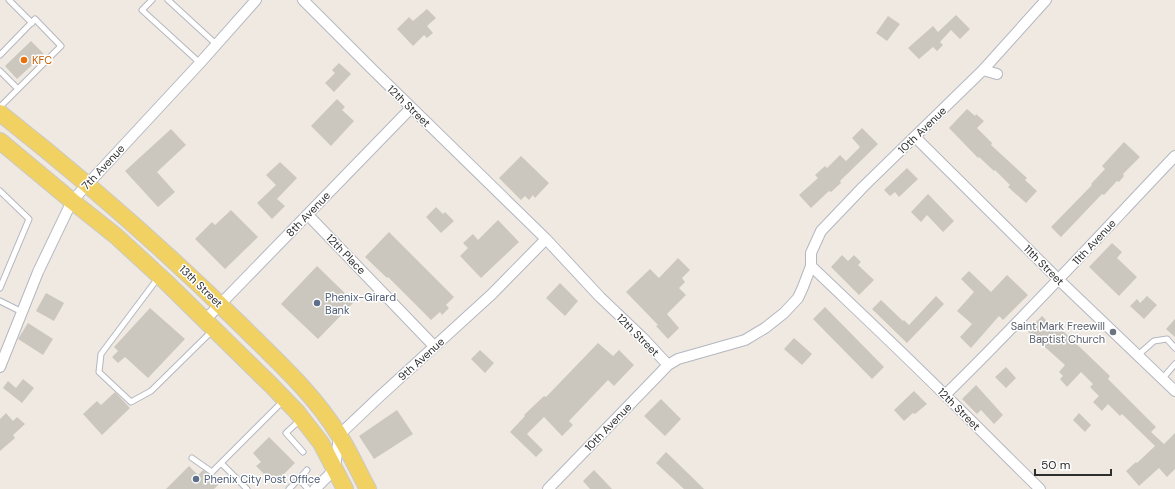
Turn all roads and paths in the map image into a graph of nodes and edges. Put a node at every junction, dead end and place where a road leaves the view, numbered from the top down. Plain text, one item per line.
1 (9, 0) edge
2 (152, 0) edge
3 (168, 0) edge
4 (303, 0) edge
5 (1046, 0) edge
6 (252, 2) edge
7 (32, 23) junction
8 (217, 45) junction
9 (0, 55) edge
10 (200, 63) junction
11 (983, 70) junction
12 (0, 71) edge
13 (997, 74) dead end
14 (18, 89) junction
15 (0, 107) edge
16 (411, 108) junction
17 (0, 113) edge
18 (915, 137) junction
19 (3, 146) edge
20 (1175, 156) edge
21 (88, 184) junction
22 (0, 191) edge
23 (72, 201) junction
24 (308, 215) junction
25 (546, 239) junction
26 (811, 266) junction
27 (160, 276) junction
28 (1059, 280) junction
29 (0, 288) edge
30 (0, 301) edge
31 (220, 304) junction
32 (22, 312) junction
33 (209, 324) junction
34 (434, 346) junction
35 (1175, 348) edge
36 (1138, 355) junction
37 (1175, 364) edge
38 (668, 365) junction
39 (0, 367) edge
40 (1163, 378) junction
41 (1175, 391) edge
42 (945, 395) junction
43 (285, 400) junction
44 (302, 418) junction
45 (339, 435) junction
46 (303, 452) dead end
47 (192, 458) dead end
48 (221, 463) junction
49 (335, 469) junction
50 (307, 470) dead end
51 (299, 479) junction
52 (247, 489) edge
53 (289, 489) edge
54 (308, 489) edge
55 (315, 489) edge
56 (345, 489) edge
57 (368, 489) edge
58 (548, 489) edge
59 (1040, 489) edge

1 - 7 lane
2 - 10 lane
3 - 8 lane
4 - 16 street, 12th Street
5 - 11 street, 10th Avenue
6 - 8 street, 7th Avenue
7 - 9 lane
7 - 14 lane
8 - 10 street, 7th Avenue
10 - 21 street, 7th Avenue
11 - 13 street
11 - 18 street, 10th Avenue
12 - 14 lane
14 - 15 lane
16 - 24 street, 8th Avenue
16 - 25 street, 12th Street
17 - 21 main road, 13th Street
18 - 26 street, 10th Avenue
18 - 28 street, 11th Street
19 - 23 main road, 13th Street
20 - 28 street, 11th Avenue
21 - 23 street, 7th Avenue
21 - 31 main road, 13th Street
22 - 29 lane
23 - 27 main road, 13th Street
23 - 32 street, 7th Avenue
24 - 31 street, 8th Avenue
24 - 34 street, 12th Place
25 - 34 street, 9th Avenue
25 - 38 street, 12th Street
26 - 38 street, 12th Street
26 - 42 street, 12th Street
27 - 33 main road, 13th Street
27 - 33 lane
28 - 36 street, 11th Street
28 - 42 street, 11th Avenue
30 - 32 lane
31 - 33 street, 8th Avenue
31 - 45 main road, 13th Street
32 - 39 street, 7th Avenue
33 - 43 main road, 13th Street
34 - 45 street, 9th Avenue
35 - 36 lane
36 - 40 street, 11th Street
37 - 40 lane
38 - 58 street, 10th Avenue
40 - 41 street, 11th Street
42 - 59 street, 12th Street
43 - 44 main road, 13th Street
43 - 48 lane
44 - 46 lane
44 - 49 main road, 13th Street
45 - 49 street
45 - 57 main road, 13th Street
47 - 48 lane
48 - 52 lane
49 - 55 street
49 - 56 main road, 13th Street
50 - 51 lane
51 - 53 lane
51 - 54 lane

